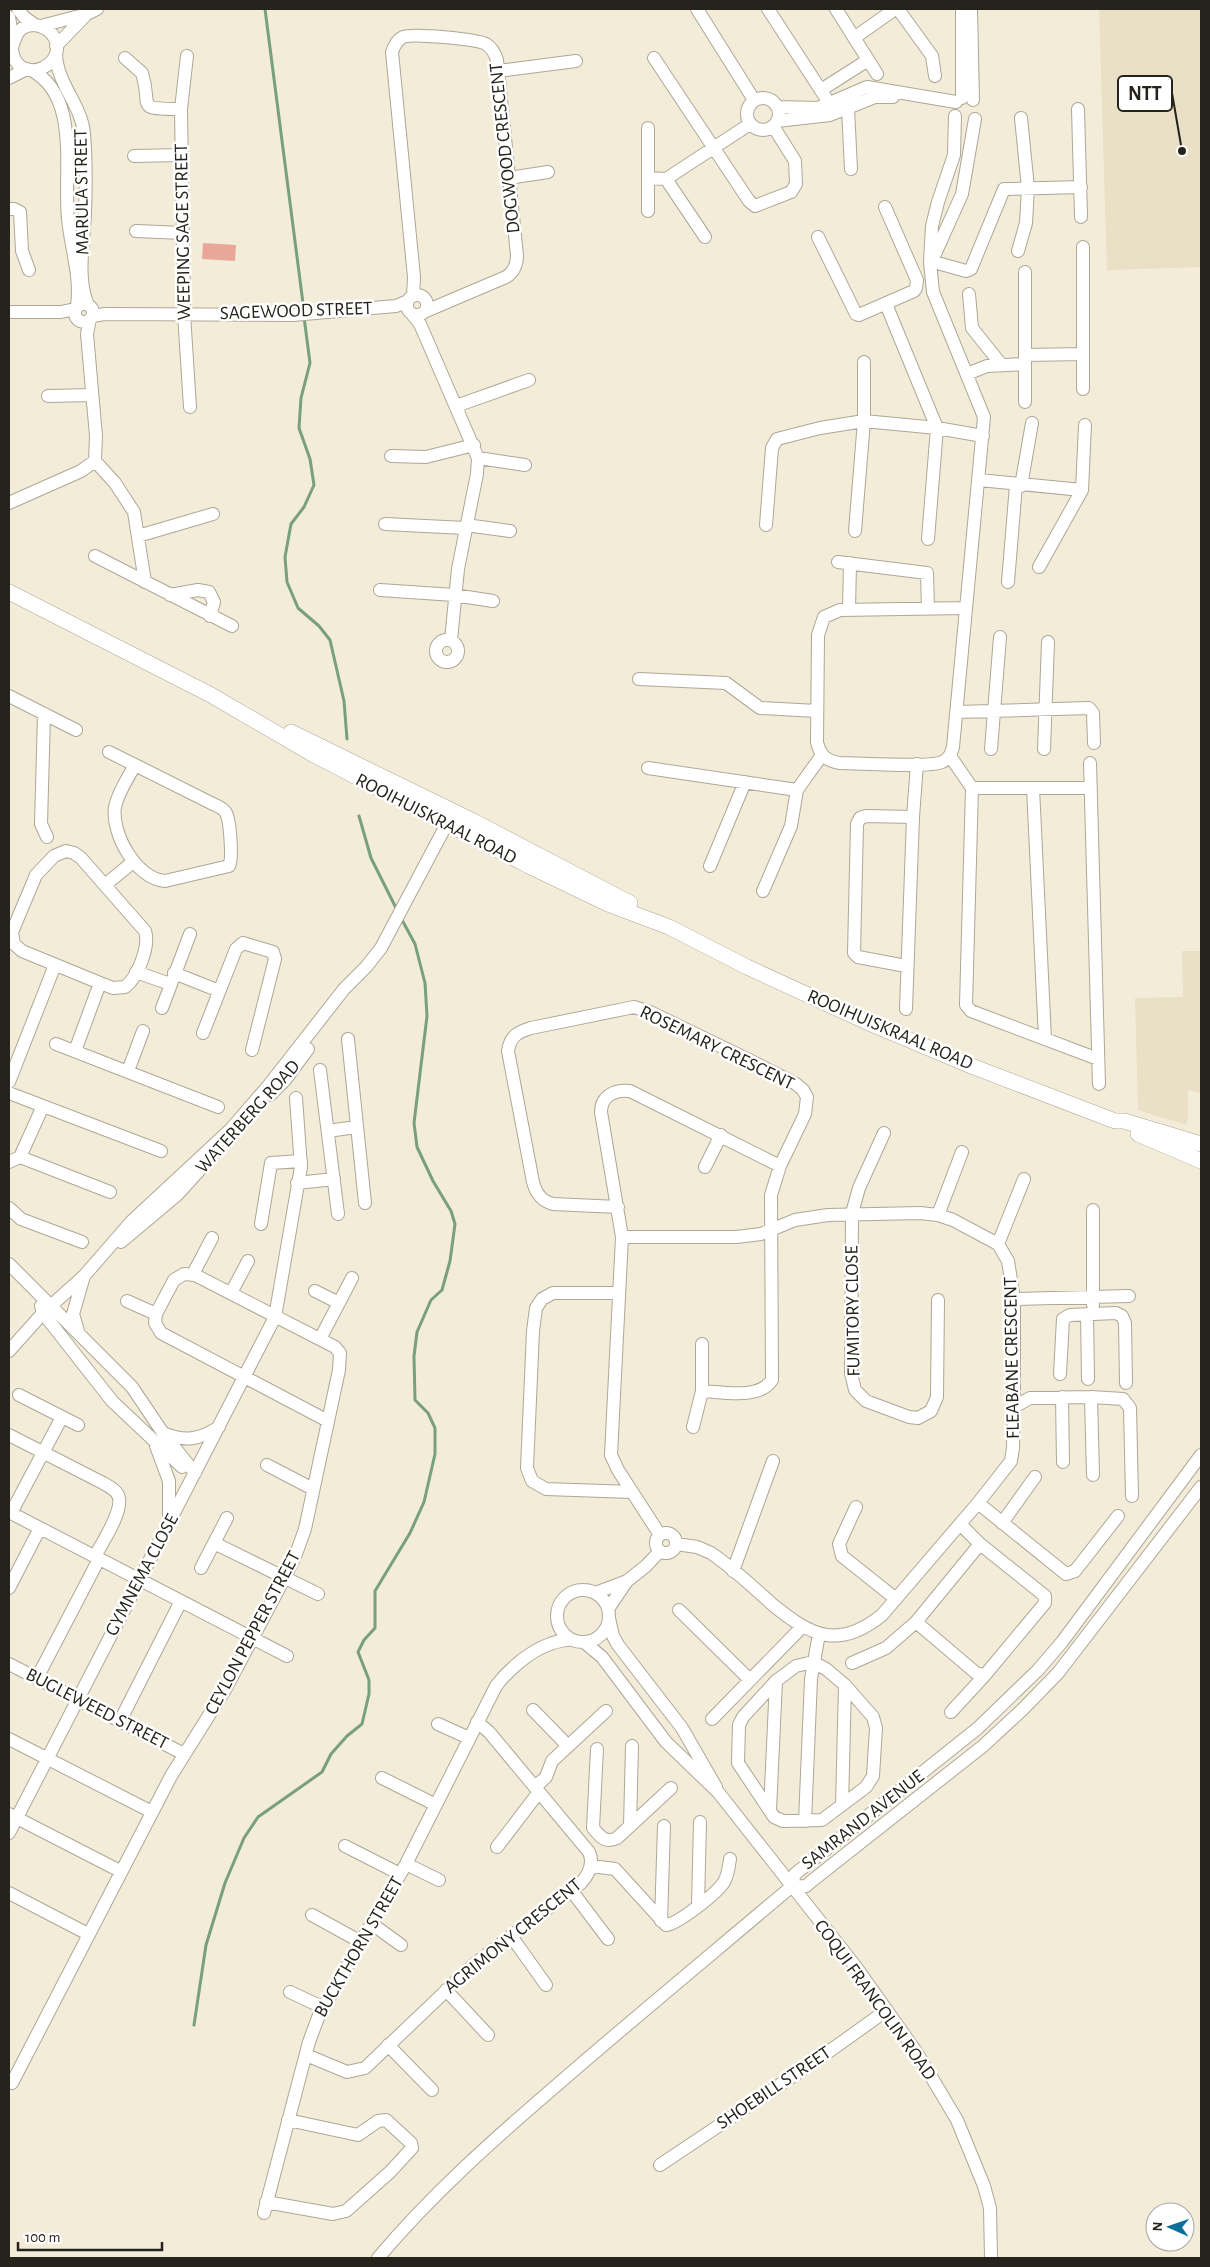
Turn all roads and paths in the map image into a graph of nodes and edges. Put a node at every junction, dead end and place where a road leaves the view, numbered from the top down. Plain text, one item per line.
1 (18, 9) edge
2 (697, 9) edge
3 (768, 9) edge
4 (836, 9) edge
5 (897, 9) edge
6 (962, 9) edge
7 (971, 9) edge
8 (92, 11) edge
9 (9, 18) edge
10 (38, 26) junction
11 (854, 38) junction
12 (11, 49) edge
13 (56, 50) junction
14 (187, 56) dead end
15 (125, 58) dead end
16 (654, 58) dead end
17 (868, 60) junction
18 (576, 61) dead end
19 (29, 70) junction
20 (498, 71) junction
21 (877, 74) dead end
22 (935, 76) dead end
23 (9, 78) edge
24 (821, 90) junction
25 (754, 100) junction
26 (846, 103) junction
27 (960, 106) junction
28 (777, 107) junction
29 (181, 109) junction
30 (833, 109) junction
31 (1078, 109) dead end
32 (1021, 118) dead end
33 (975, 119) junction
34 (750, 124) junction
35 (775, 124) junction
36 (648, 128) dead end
37 (715, 147) junction
38 (85, 148) junction
39 (66, 149) junction
40 (182, 154) junction
41 (134, 156) dead end
42 (851, 169) dead end
43 (548, 172) dead end
44 (508, 178) junction
45 (648, 178) junction
46 (666, 179) junction
47 (1081, 187) junction
48 (1028, 188) junction
49 (885, 207) dead end
50 (9, 209) edge
51 (648, 210) dead end
52 (1081, 217) dead end
53 (136, 231) dead end
54 (183, 233) junction
55 (818, 237) dead end
56 (705, 238) dead end
57 (1083, 247) dead end
58 (1018, 250) dead end
59 (934, 262) junction
60 (29, 270) dead end
61 (1025, 272) dead end
62 (969, 294) dead end
63 (886, 304) junction
64 (418, 308) junction
65 (9, 312) edge
66 (84, 313) junction
67 (184, 314) junction
68 (944, 315) junction
69 (1083, 354) junction
70 (1025, 359) junction
71 (864, 362) dead end
72 (1000, 363) junction
73 (967, 374) junction
74 (529, 380) dead end
75 (1083, 389) dead end
76 (92, 395) junction
77 (48, 396) dead end
78 (1025, 402) dead end
79 (456, 406) junction
80 (190, 407) dead end
81 (864, 421) junction
82 (1032, 423) dead end
83 (1085, 425) dead end
84 (938, 428) junction
85 (984, 436) junction
86 (476, 452) junction
87 (391, 456) dead end
88 (95, 461) junction
89 (525, 465) dead end
90 (979, 480) junction
91 (1019, 485) junction
92 (1082, 490) junction
93 (9, 503) edge
94 (213, 514) dead end
95 (385, 524) dead end
96 (766, 525) dead end
97 (465, 526) junction
98 (510, 531) dead end
99 (855, 531) dead end
100 (138, 536) junction
101 (928, 539) dead end
102 (95, 556) dead end
103 (1039, 567) dead end
104 (145, 582) junction
105 (1008, 582) dead end
106 (380, 590) dead end
107 (9, 592) edge
108 (170, 594) junction
109 (454, 595) junction
110 (493, 601) dead end
111 (965, 608) junction
112 (928, 609) junction
113 (849, 610) junction
114 (210, 616) junction
115 (232, 626) dead end
116 (1000, 637) dead end
117 (450, 640) dead end
118 (1048, 642) dead end
119 (639, 679) dead end
120 (9, 696) edge
121 (1045, 709) junction
122 (818, 711) junction
123 (957, 712) junction
124 (993, 712) junction
125 (44, 714) junction
126 (76, 730) dead end
127 (1094, 743) dead end
128 (990, 749) dead end
129 (1044, 749) dead end
130 (109, 752) dead end
131 (822, 755) junction
132 (950, 756) junction
133 (1090, 763) dead end
134 (917, 764) junction
135 (135, 765) junction
136 (648, 768) dead end
137 (745, 782) junction
138 (972, 788) junction
139 (1033, 788) junction
140 (1092, 788) junction
141 (797, 790) junction
142 (913, 817) junction
143 (450, 818) junction
144 (47, 837) dead end
145 (133, 862) junction
146 (710, 866) dead end
147 (105, 885) junction
148 (763, 891) dead end
149 (14, 914) edge
150 (190, 934) dead end
151 (13, 950) edge
152 (55, 965) junction
153 (906, 966) junction
154 (136, 972) junction
155 (172, 979) junction
156 (100, 983) junction
157 (219, 990) junction
158 (162, 1008) dead end
159 (906, 1009) dead end
160 (143, 1031) dead end
161 (203, 1033) dead end
162 (1045, 1038) junction
163 (348, 1039) dead end
164 (56, 1044) dead end
165 (252, 1050) dead end
166 (75, 1051) junction
167 (1098, 1059) junction
168 (320, 1070) dead end
169 (128, 1071) junction
170 (9, 1082) edge
171 (1099, 1084) dead end
172 (9, 1093) edge
173 (296, 1098) dead end
174 (42, 1106) junction
175 (218, 1107) dead end
176 (1115, 1121) junction
177 (356, 1127) junction
178 (328, 1131) junction
179 (884, 1133) dead end
180 (720, 1135) junction
181 (1201, 1144) edge
182 (161, 1151) dead end
183 (962, 1152) dead end
184 (14, 1160) edge
185 (301, 1161) junction
186 (1201, 1161) edge
187 (780, 1166) junction
188 (705, 1167) dead end
189 (334, 1179) junction
190 (1024, 1179) dead end
191 (297, 1183) junction
192 (110, 1192) dead end
193 (365, 1203) dead end
194 (618, 1207) junction
195 (9, 1208) edge
196 (1093, 1210) dead end
197 (852, 1213) junction
198 (338, 1214) dead end
199 (938, 1215) junction
200 (261, 1224) dead end
201 (770, 1230) junction
202 (622, 1237) junction
203 (212, 1238) dead end
204 (82, 1242) dead end
205 (998, 1244) junction
206 (248, 1260) dead end
207 (9, 1264) edge
208 (193, 1274) junction
209 (84, 1276) junction
210 (352, 1278) dead end
211 (315, 1291) dead end
212 (231, 1293) junction
213 (619, 1293) junction
214 (1093, 1296) junction
215 (1129, 1296) dead end
216 (1014, 1298) junction
217 (938, 1300) dead end
218 (127, 1301) dead end
219 (339, 1303) junction
220 (47, 1309) junction
221 (156, 1314) junction
222 (1090, 1314) junction
223 (275, 1317) junction
224 (80, 1335) junction
225 (320, 1340) junction
226 (702, 1344) dead end
227 (9, 1351) edge
228 (112, 1367) junction
229 (1060, 1374) dead end
230 (244, 1377) junction
231 (1088, 1379) dead end
232 (97, 1381) junction
233 (1126, 1383) dead end
234 (702, 1391) junction
235 (19, 1395) dead end
236 (1062, 1397) junction
237 (1091, 1397) junction
238 (1014, 1407) junction
239 (62, 1416) junction
240 (328, 1421) junction
241 (78, 1424) dead end
242 (219, 1426) junction
243 (693, 1427) dead end
244 (9, 1435) edge
245 (158, 1436) junction
246 (42, 1452) junction
247 (1201, 1456) edge
248 (773, 1461) dead end
249 (1062, 1462) dead end
250 (267, 1465) dead end
251 (194, 1475) junction
252 (1093, 1475) dead end
253 (1035, 1477) dead end
254 (1201, 1486) edge
255 (313, 1489) junction
256 (632, 1492) junction
257 (1132, 1496) dead end
258 (978, 1503) junction
259 (856, 1507) dead end
260 (10, 1513) edge
261 (1118, 1516) dead end
262 (227, 1518) dead end
263 (169, 1523) junction
264 (1002, 1523) junction
265 (960, 1524) junction
266 (40, 1528) junction
267 (660, 1534) junction
268 (214, 1543) junction
269 (676, 1544) junction
270 (980, 1544) junction
271 (660, 1551) junction
272 (97, 1557) junction
273 (201, 1568) dead end
274 (733, 1571) junction
275 (285, 1577) junction
276 (140, 1580) junction
277 (627, 1581) junction
278 (9, 1588) edge
279 (595, 1593) junction
280 (318, 1594) dead end
281 (896, 1599) junction
282 (181, 1601) junction
283 (679, 1610) dead end
284 (608, 1613) junction
285 (557, 1622) junction
286 (916, 1622) junction
287 (802, 1627) junction
288 (819, 1634) junction
289 (252, 1638) junction
290 (570, 1639) junction
291 (584, 1642) junction
292 (536, 1650) junction
293 (287, 1656) dead end
294 (813, 1662) junction
295 (852, 1663) dead end
296 (9, 1664) edge
297 (985, 1675) junction
298 (37, 1678) junction
299 (750, 1680) junction
300 (776, 1681) junction
301 (845, 1685) junction
302 (78, 1699) junction
303 (533, 1710) dead end
304 (606, 1711) dead end
305 (951, 1712) dead end
306 (712, 1719) dead end
307 (120, 1721) junction
308 (477, 1722) junction
309 (438, 1724) dead end
310 (682, 1728) junction
311 (469, 1738) junction
312 (9, 1739) edge
313 (666, 1742) junction
314 (568, 1746) junction
315 (632, 1746) dead end
316 (597, 1749) dead end
317 (184, 1754) junction
318 (47, 1759) junction
319 (382, 1778) dead end
320 (671, 1788) dead end
321 (537, 1789) junction
322 (718, 1792) junction
323 (436, 1805) junction
324 (842, 1805) junction
325 (770, 1810) junction
326 (152, 1812) junction
327 (13, 1816) edge
328 (805, 1821) junction
329 (700, 1822) dead end
330 (630, 1826) junction
331 (664, 1826) dead end
332 (593, 1828) junction
333 (9, 1833) edge
334 (578, 1840) junction
335 (345, 1846) dead end
336 (497, 1847) dead end
337 (730, 1859) dead end
338 (591, 1866) junction
339 (403, 1869) junction
340 (120, 1872) junction
341 (439, 1880) dead end
342 (791, 1887) junction
343 (571, 1890) junction
344 (9, 1893) edge
345 (698, 1905) junction
346 (312, 1916) dead end
347 (661, 1921) junction
348 (372, 1924) junction
349 (88, 1934) junction
350 (511, 1936) junction
351 (608, 1938) dead end
352 (361, 1942) junction
353 (401, 1945) dead end
354 (546, 1985) dead end
355 (446, 1990) junction
356 (290, 1992) dead end
357 (322, 2008) junction
358 (887, 2010) junction
359 (488, 2035) dead end
360 (388, 2045) junction
361 (306, 2054) junction
362 (12, 2083) dead end
363 (432, 2090) dead end
364 (288, 2120) junction
365 (660, 2165) dead end
366 (378, 2258) edge
367 (991, 2258) edge

1 - 10 street
2 - 25 street
3 - 24 street
4 - 11 street
5 - 11 street
5 - 22 street
6 - 27 street
7 - 27 street
8 - 10 street
8 - 13 street
9 - 12 street
10 - 12 street
10 - 13 street
11 - 17 street
12 - 19 street
13 - 19 street
13 - 38 street, MARULA STREET
14 - 29 street, WEEPING SAGE STREET
15 - 29 street
16 - 37 street
17 - 21 street
17 - 24 street
18 - 20 street
19 - 23 street
19 - 39 street, MARULA STREET
20 - 44 street, DOGWOOD CRESCENT
20 - 64 street, DOGWOOD CRESCENT
24 - 30 street
25 - 28 street
25 - 34 street
26 - 27 street
26 - 30 street
26 - 42 street
27 - 33 street
27 - 33 street
27 - 68 street
28 - 30 street
28 - 35 street
29 - 40 street, WEEPING SAGE STREET
30 - 35 street
31 - 47 street
32 - 48 street
33 - 59 street
34 - 35 street
34 - 37 street
35 - 37 street
36 - 45 street
37 - 46 street
38 - 39 street
38 - 66 street, MARULA STREET
39 - 66 street, MARULA STREET
40 - 41 street
40 - 54 street, WEEPING SAGE STREET
43 - 44 street
44 - 64 street, DOGWOOD CRESCENT
45 - 46 street
45 - 51 street
46 - 56 street
47 - 48 street
47 - 52 street
48 - 58 street
48 - 59 street
49 - 63 street
50 - 60 street
53 - 54 street
54 - 67 street, WEEPING SAGE STREET
55 - 63 street
57 - 69 street
59 - 68 street
61 - 70 street
62 - 72 street
63 - 84 street
64 - 67 street, SAGEWOOD STREET
64 - 79 street
65 - 66 street, SAGEWOOD STREET
66 - 67 street, SAGEWOOD STREET
66 - 76 street, MARULA STREET
67 - 80 street, WEEPING SAGE STREET
68 - 73 street
69 - 70 street
69 - 75 street
70 - 72 street
70 - 78 street
71 - 81 street
72 - 73 street
73 - 85 street
74 - 79 street
76 - 77 street
76 - 88 street, MARULA STREET
79 - 86 street
81 - 84 street
81 - 96 street
81 - 99 street
82 - 91 street
83 - 92 street
84 - 85 street
84 - 101 street
85 - 90 street
86 - 87 street
86 - 89 street
86 - 97 street
88 - 93 street
88 - 100 street
90 - 91 street
90 - 111 street
91 - 92 street
91 - 105 street
92 - 103 street
94 - 100 street
95 - 97 street
97 - 98 street
97 - 109 street
100 - 104 street
102 - 104 street
104 - 108 street
106 - 109 street
107 - 143 main road, ROOIHUISKRAAL ROAD
108 - 114 street
108 - 114 street
109 - 110 street
109 - 117 street
111 - 112 street
111 - 123 street
112 - 113 street
112 - 113 street
113 - 122 street
114 - 115 street
116 - 124 street
118 - 121 street
119 - 122 street
120 - 125 street
121 - 124 street
121 - 127 street
121 - 129 street
122 - 131 street
123 - 124 street
123 - 132 street
124 - 128 street
125 - 126 street
125 - 144 street
130 - 135 street
131 - 134 street
131 - 141 street
132 - 134 street
132 - 138 street
133 - 140 street
134 - 142 street
135 - 145 street
135 - 145 street
136 - 137 street
137 - 141 street
137 - 146 street
138 - 139 street
138 - 162 street
139 - 140 street
139 - 162 street
140 - 167 street
141 - 148 street
142 - 153 street
142 - 153 street
143 - 176 main road, ROOIHUISKRAAL ROAD
143 - 209 street, WATERBERG ROAD
145 - 147 street
147 - 149 street
147 - 154 street
149 - 151 street
150 - 155 street
151 - 152 street
152 - 156 street
152 - 170 street
153 - 159 street
154 - 155 street
154 - 156 street
155 - 157 street
155 - 158 street
156 - 166 street
157 - 161 street
157 - 165 street
160 - 169 street
162 - 167 street
163 - 177 street
164 - 166 street
166 - 169 street
167 - 171 street
168 - 178 street
169 - 175 street
172 - 174 street
173 - 185 street, GYMNEMA CLOSE
174 - 182 street
174 - 184 street
176 - 181 main road, ROOIHUISKRAAL ROAD
176 - 186 main road, ROOIHUISKRAAL ROAD
177 - 178 street
177 - 193 street
178 - 189 street
179 - 197 street
180 - 187 street
180 - 188 street
180 - 194 street
183 - 199 street
184 - 192 street
185 - 191 street, GYMNEMA CLOSE
185 - 200 street
187 - 194 street, ROSEMARY CRESCENT
187 - 201 street
189 - 191 street
189 - 198 street
190 - 205 street
191 - 223 street, GYMNEMA CLOSE
194 - 202 street
195 - 204 street
196 - 214 street
197 - 199 street
197 - 201 street
197 - 217 street, FUMITORY CLOSE
199 - 205 street
201 - 202 street
201 - 234 street
202 - 213 street
203 - 208 street
205 - 216 street, FLEABANE CRESCENT
206 - 212 street
207 - 220 street
208 - 212 street, CEYLON PEPPER STREET
208 - 221 street
209 - 220 street, WATERBERG ROAD
209 - 224 street
210 - 219 street
211 - 219 street
212 - 223 street, CEYLON PEPPER STREET
213 - 256 street
213 - 256 street
214 - 215 street
214 - 216 street
214 - 222 street
216 - 238 street, FLEABANE CRESCENT
218 - 221 street
219 - 225 street
220 - 224 street
220 - 227 street, WATERBERG ROAD
220 - 232 street
221 - 230 street
222 - 229 street
222 - 231 street
222 - 233 street
223 - 225 street, CEYLON PEPPER STREET
223 - 230 street, GYMNEMA CLOSE
224 - 228 street
225 - 240 street, CEYLON PEPPER STREET
226 - 234 street
228 - 232 street
228 - 245 street
230 - 240 street
230 - 242 street, GYMNEMA CLOSE
232 - 245 street
234 - 243 street
235 - 239 street
236 - 237 street
236 - 238 street
236 - 249 street
237 - 252 street
237 - 257 street
238 - 258 street, FLEABANE CRESCENT
239 - 241 street
239 - 246 street
240 - 255 street, CEYLON PEPPER STREET
242 - 245 street
242 - 251 street, GYMNEMA CLOSE
244 - 246 street
245 - 251 street
245 - 263 street
246 - 260 street
246 - 272 street
247 - 342 street, SAMRAND AVENUE
248 - 274 street
250 - 255 street
251 - 263 street, GYMNEMA CLOSE
253 - 264 street
254 - 342 street, SAMRAND AVENUE
255 - 275 street, CEYLON PEPPER STREET
256 - 267 street
258 - 264 street
258 - 265 street, FLEABANE CRESCENT
259 - 281 street
260 - 266 street
261 - 264 street
262 - 268 street
263 - 276 street, GYMNEMA CLOSE
265 - 270 street
265 - 281 street, FLEABANE CRESCENT
266 - 272 street
266 - 278 street
267 - 269 street
267 - 271 street
268 - 273 street
268 - 275 street
269 - 271 street
269 - 274 street, FLEABANE CRESCENT
270 - 286 street
270 - 297 street
271 - 277 street
272 - 276 street
272 - 298 street
274 - 287 street, FLEABANE CRESCENT
275 - 280 street
275 - 289 street, CEYLON PEPPER STREET
276 - 282 street
276 - 302 street, GYMNEMA CLOSE
277 - 279 street
277 - 284 street
279 - 284 street
279 - 285 street
281 - 288 street, FLEABANE CRESCENT
282 - 289 street
282 - 307 street
283 - 299 street
284 - 291 street
284 - 310 street
285 - 290 street
285 - 292 street
286 - 295 street
286 - 297 street
287 - 288 street, FLEABANE CRESCENT
287 - 299 street
288 - 294 street
289 - 293 street
289 - 317 street, CEYLON PEPPER STREET
290 - 291 street
290 - 292 street
291 - 313 street
292 - 308 street, BUCKTHORN STREET
294 - 300 street
294 - 301 street
294 - 328 street
296 - 298 street, BUGLEWEED STREET
297 - 305 street
298 - 302 street, BUGLEWEED STREET
299 - 306 street
300 - 325 street
300 - 325 street
301 - 324 street
301 - 324 street
302 - 307 street, BUGLEWEED STREET
302 - 318 street, GYMNEMA CLOSE
303 - 314 street
304 - 314 street
307 - 317 street, BUGLEWEED STREET
308 - 311 street, BUCKTHORN STREET
308 - 321 street, AGRIMONY CRESCENT
309 - 311 street
310 - 313 street
310 - 322 street
311 - 323 street, BUCKTHORN STREET
312 - 318 street
313 - 322 street
314 - 321 street
315 - 330 street
316 - 332 street
317 - 326 street, CEYLON PEPPER STREET
318 - 326 street
318 - 327 street, GYMNEMA CLOSE
319 - 323 street
320 - 330 street
321 - 334 street, AGRIMONY CRESCENT
321 - 336 street
322 - 342 street, COQUI FRANCOLIN ROAD
323 - 339 street, BUCKTHORN STREET
324 - 328 street
325 - 328 street
326 - 340 street, CEYLON PEPPER STREET
327 - 333 street, GYMNEMA CLOSE
327 - 340 street
329 - 345 street
330 - 332 street
331 - 347 street
332 - 334 street
334 - 338 street, AGRIMONY CRESCENT
335 - 339 street
337 - 345 street
338 - 343 street, AGRIMONY CRESCENT
338 - 347 street
339 - 341 street
339 - 348 street, BUCKTHORN STREET
340 - 349 street, CEYLON PEPPER STREET
342 - 358 street, COQUI FRANCOLIN ROAD
342 - 366 street
343 - 350 street, AGRIMONY CRESCENT
343 - 351 street
344 - 349 street
345 - 347 street
346 - 352 street
348 - 352 street, BUCKTHORN STREET
348 - 353 street
349 - 362 street, CEYLON PEPPER STREET
350 - 354 street
350 - 355 street, AGRIMONY CRESCENT
352 - 357 street, BUCKTHORN STREET
355 - 359 street
355 - 360 street, AGRIMONY CRESCENT
356 - 357 street
357 - 361 street, BUCKTHORN STREET
358 - 365 street, SHOEBILL STREET
358 - 367 street, COQUI FRANCOLIN ROAD
360 - 361 street, AGRIMONY CRESCENT
360 - 363 street
361 - 364 street, BUCKTHORN STREET
364 - 364 street, BUCKTHORN STREET

